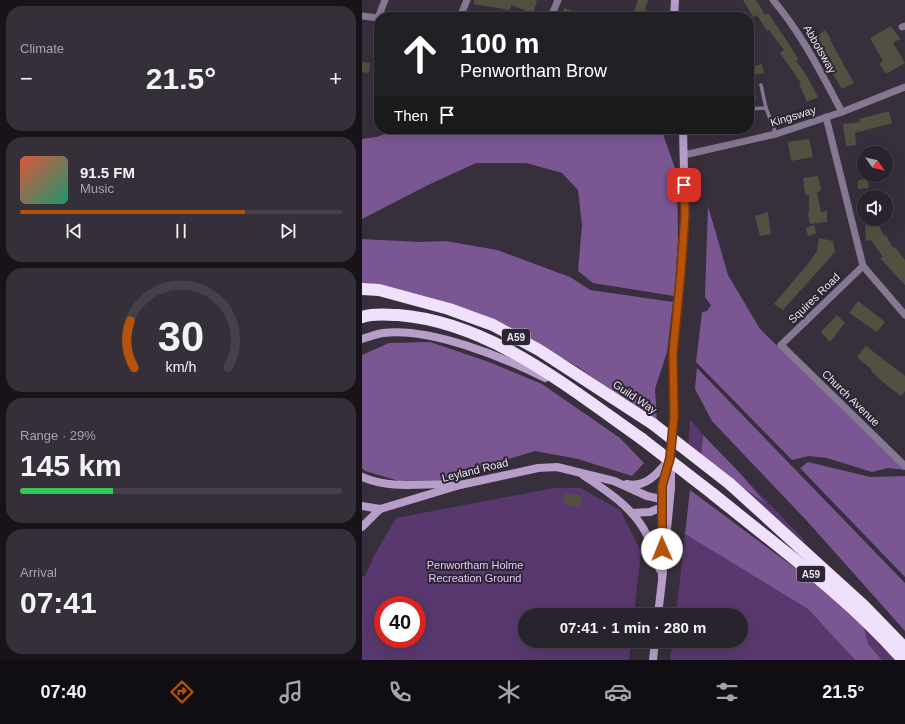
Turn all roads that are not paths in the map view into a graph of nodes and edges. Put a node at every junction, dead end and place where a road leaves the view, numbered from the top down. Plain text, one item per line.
1 (385, 0) edge
2 (467, 0) edge
3 (558, 0) edge
4 (674, 0) edge
5 (773, 0) edge
6 (381, 12) edge
7 (462, 12) edge
8 (553, 12) edge
9 (674, 12) edge
10 (362, 16) edge
11 (374, 17) edge
12 (761, 85) dead end
13 (905, 87) edge
14 (766, 108) junction
15 (754, 109) edge
16 (842, 112) junction
17 (826, 118) junction
18 (683, 134) edge
19 (776, 134) junction
20 (684, 155) junction
21 (863, 266) junction
22 (362, 289) edge
23 (905, 315) edge
24 (362, 317) edge
25 (362, 339) edge
26 (781, 345) joint
27 (575, 392) junction
28 (670, 458) junction
29 (905, 466) edge
30 (577, 471) junction
31 (362, 477) edge
32 (614, 481) junction
33 (460, 485) junction
34 (661, 503) junction
35 (669, 504) junction
36 (362, 506) edge
37 (380, 509) junction
38 (632, 513) junction
39 (362, 527) edge
40 (662, 576) junction
41 (659, 608) edge
42 (654, 648) edge
43 (905, 648) edge
44 (653, 660) edge
45 (903, 660) edge

1 - 6 street
2 - 7 street
3 - 8 street
4 - 9 main road
5 - 16 street, Abbotsway
10 - 11 street
12 - 14 lane
13 - 16 street, Kingsway
14 - 15 lane
14 - 19 lane
16 - 17 street, Kingsway
17 - 19 street, Kingsway
17 - 21 street
18 - 20 main road
19 - 20 street, Kingsway
20 - 28 main road
21 - 23 street
21 - 26 street, Squires Road
22 - 43 highway, Guild Way / A59, bridge
24 - 27 highway, A59
25 - 27 main road
26 - 29 street, Church Avenue
27 - 45 highway, A59, bridge
28 - 32 main road
28 - 34 main road
28 - 35 main road
30 - 32 main road, Leyland Road
30 - 33 main road, Leyland Road
30 - 38 main road, Leyland Road
31 - 33 main road
32 - 34 main road, Leyland Road
33 - 37 main road, Leyland Road
34 - 35 main road
34 - 38 main road
34 - 40 main road
35 - 40 main road
36 - 37 main road, Leyland Road
37 - 39 main road, Leyland Road
38 - 40 main road, Leyland Road
40 - 41 main road
42 - 44 main road

